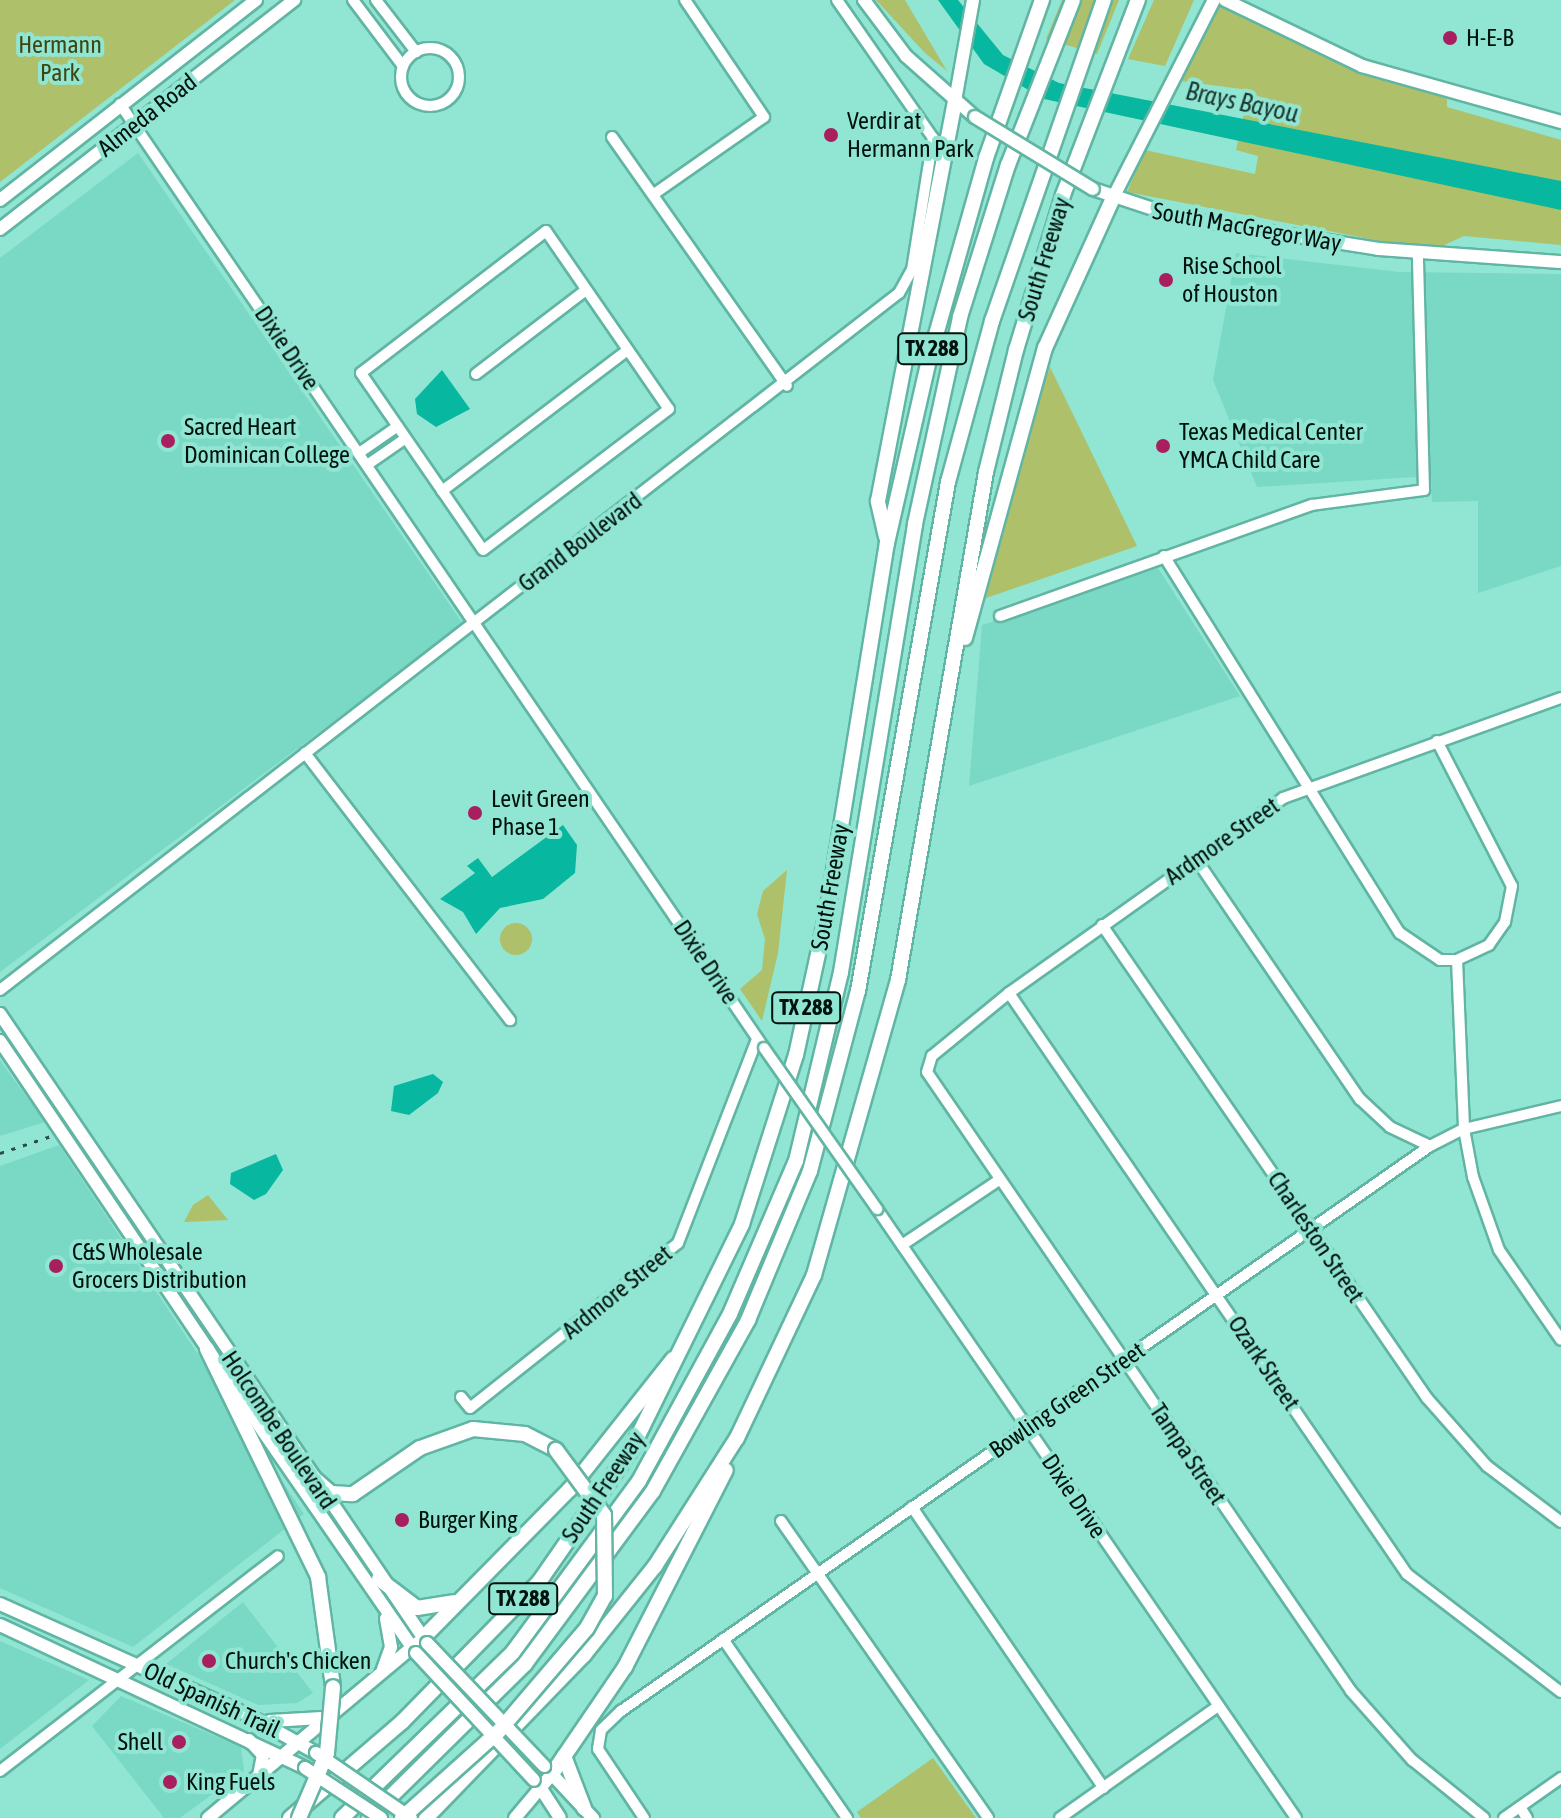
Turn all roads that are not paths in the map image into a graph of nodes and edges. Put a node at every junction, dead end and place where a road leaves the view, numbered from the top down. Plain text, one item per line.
1 (256, 0) edge
2 (294, 0) edge
3 (353, 0) edge
4 (376, 0) edge
5 (685, 0) edge
6 (837, 0) edge
7 (864, 0) edge
8 (973, 0) edge
9 (1042, 0) edge
10 (1073, 0) edge
11 (1104, 0) edge
12 (1138, 0) edge
13 (1214, 0) edge
14 (1225, 0) edge
15 (416, 52) junction
16 (403, 66) junction
17 (955, 101) junction
18 (120, 104) junction
19 (1560, 121) edge
20 (135, 124) junction
21 (612, 137) dead end
22 (654, 194) junction
23 (1113, 198) junction
24 (0, 200) edge
25 (0, 229) edge
26 (1418, 254) junction
27 (1561, 262) edge
28 (586, 290) junction
29 (628, 350) junction
30 (476, 374) dead end
31 (787, 386) junction
32 (398, 426) junction
33 (406, 438) junction
34 (359, 453) junction
35 (367, 465) junction
36 (442, 491) junction
37 (887, 543) junction
38 (1164, 556) junction
39 (1000, 616) dead end
40 (475, 621) junction
41 (1561, 698) edge
42 (1437, 741) junction
43 (936, 750) junction
44 (305, 753) junction
45 (1308, 787) junction
46 (1196, 859) junction
47 (1102, 925) junction
48 (1457, 960) junction
49 (0, 990) edge
50 (1009, 993) junction
51 (0, 1014) edge
52 (510, 1020) dead end
53 (0, 1041) edge
54 (760, 1043) junction
55 (928, 1063) joint
56 (1561, 1106) edge
57 (1464, 1129) junction
58 (1430, 1146) junction
59 (999, 1180) junction
60 (1312, 1231) junction
61 (902, 1245) junction
62 (1218, 1296) junction
63 (695, 1331) junction
64 (1561, 1340) edge
65 (207, 1349) junction
66 (1123, 1361) junction
67 (461, 1397) dead end
68 (754, 1405) junction
69 (1027, 1428) junction
70 (308, 1473) junction
71 (912, 1507) junction
72 (781, 1521) dead end
73 (1561, 1522) edge
74 (278, 1556) dead end
75 (818, 1573) junction
76 (379, 1579) junction
77 (465, 1597) junction
78 (0, 1604) edge
79 (381, 1604) junction
80 (0, 1625) edge
81 (723, 1639) junction
82 (419, 1645) junction
83 (137, 1665) junction
84 (382, 1672) junction
85 (119, 1679) junction
86 (1561, 1692) edge
87 (1218, 1706) junction
88 (248, 1715) junction
89 (329, 1716) junction
90 (240, 1732) junction
91 (299, 1741) junction
92 (284, 1754) junction
93 (564, 1756) junction
94 (548, 1770) junction
95 (0, 1771) edge
96 (259, 1775) junction
97 (1561, 1778) edge
98 (537, 1784) junction
99 (1104, 1788) junction
100 (1520, 1807) junction
101 (589, 1813) edge
102 (208, 1818) edge
103 (290, 1818) edge
104 (299, 1818) edge
105 (342, 1818) edge
106 (369, 1818) edge
107 (381, 1818) edge
108 (402, 1818) edge
109 (411, 1818) edge
110 (426, 1818) edge
111 (515, 1818) edge
112 (560, 1818) edge
113 (644, 1818) edge
114 (847, 1818) edge
115 (988, 1818) edge
116 (1060, 1818) edge
117 (1296, 1818) edge
118 (1484, 1818) edge
119 (1504, 1818) edge
120 (1527, 1818) edge

1 - 18 main road, Almeda Road
2 - 20 main road, Almeda Road
3 - 16 street
4 - 15 street
5 - 22 street
6 - 31 street, Grand Boulevard
7 - 17 main road, South MacGregor Way
8 - 17 main road
9 - 37 highway, South Freeway / TX 288
10 - 105 highway
11 - 106 highway
12 - 43 highway, South Freeway
13 - 23 main road
14 - 19 main road
15 - 16 street
15 - 16 street
17 - 23 main road, South MacGregor Way, bridge
17 - 37 highway
18 - 20 street, Dixie Drive
18 - 24 main road, Almeda Road
20 - 25 main road, Almeda Road
20 - 34 street, Dixie Drive
21 - 22 street
22 - 31 street
23 - 26 main road, South MacGregor Way
23 - 43 highway
26 - 27 main road, South MacGregor Way
26 - 38 street
28 - 29 street
28 - 30 street
28 - 32 street
29 - 36 street
29 - 36 street
31 - 40 street, Grand Boulevard
32 - 33 street
32 - 34 street
33 - 35 street
33 - 36 street
34 - 35 street, Dixie Drive
35 - 40 street, Dixie Drive
37 - 63 highway, South Freeway / TX 288
38 - 39 street
38 - 45 street
40 - 44 street, Grand Boulevard
40 - 54 street, Dixie Drive
41 - 42 street, Ardmore Street
42 - 45 street, Ardmore Street
42 - 48 street
43 - 68 highway, South Freeway
44 - 49 street, Grand Boulevard
44 - 52 street
45 - 46 street, Ardmore Street
45 - 48 street
46 - 47 street, Ardmore Street
46 - 58 street
47 - 50 street, Ardmore Street
47 - 60 street, Charleston Street
48 - 57 street
50 - 55 street, Ardmore Street
50 - 62 street, Ozark Street
51 - 70 main road, Holcombe Boulevard
53 - 65 main road, Holcombe Boulevard
54 - 61 street, Dixie Drive, bridge
54 - 67 street, Ardmore Street
55 - 59 street, Tampa Street
56 - 57 street, Bowling Green Street
57 - 58 street, Bowling Green Street
57 - 64 street
58 - 60 street, Bowling Green Street
59 - 61 street
59 - 66 street, Tampa Street
60 - 62 street, Bowling Green Street
60 - 73 street, Charleston Street
61 - 69 street, Dixie Drive
62 - 66 street, Bowling Green Street
62 - 86 street, Ozark Street
63 - 77 highway
63 - 103 highway, South Freeway / TX 288
65 - 79 main road, Holcombe Boulevard
65 - 104 highway, bridge
66 - 69 street, Bowling Green Street
66 - 118 street, Tampa Street
68 - 93 highway
68 - 110 highway, South Freeway
69 - 71 street, Bowling Green Street
69 - 87 street, Dixie Drive
70 - 76 main road, Holcombe Boulevard
70 - 108 highway, bridge
71 - 75 street, Bowling Green Street
71 - 99 street
72 - 75 street
74 - 83 street
75 - 81 street, Bowling Green Street
75 - 115 street
76 - 77 highway
76 - 82 main road, Holcombe Boulevard
77 - 82 highway
78 - 83 main road, Old Spanish Trail
79 - 82 main road, Holcombe Boulevard
79 - 84 main road
80 - 85 main road, Old Spanish Trail
81 - 113 street, Bowling Green Street
81 - 114 street
82 - 84 main road
82 - 94 main road, Holcombe Boulevard, bridge
82 - 98 main road, Holcombe Boulevard, bridge
83 - 85 street
83 - 88 main road, Old Spanish Trail
84 - 89 main road
85 - 90 main road, Old Spanish Trail
85 - 95 street
87 - 99 street
87 - 117 street, Dixie Drive
88 - 89 main road
88 - 91 main road, Old Spanish Trail
89 - 91 main road
90 - 92 main road, Old Spanish Trail
90 - 96 main road
91 - 92 main road
91 - 109 main road, Old Spanish Trail, bridge
92 - 96 main road
92 - 107 main road, Old Spanish Trail, bridge
93 - 94 highway
93 - 101 highway
94 - 98 main road
94 - 101 main road, Holcombe Boulevard
96 - 102 main road
97 - 100 street
98 - 111 main road
98 - 112 main road, Holcombe Boulevard
99 - 116 street
100 - 119 street
100 - 120 street

